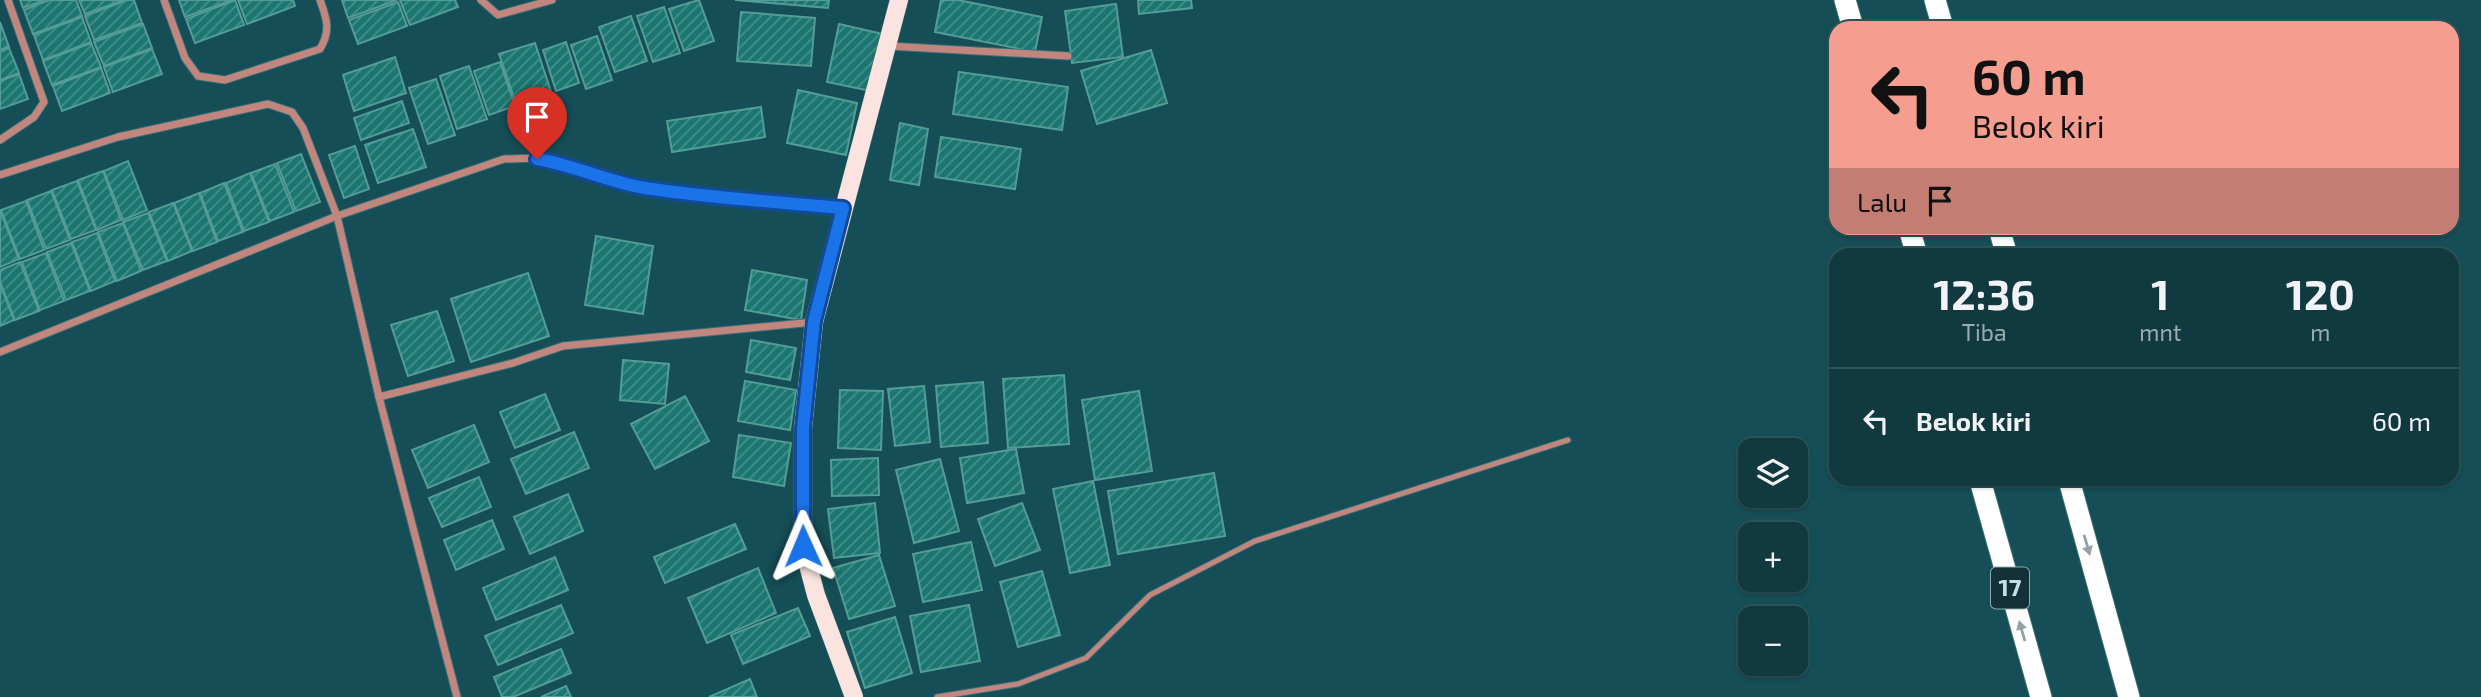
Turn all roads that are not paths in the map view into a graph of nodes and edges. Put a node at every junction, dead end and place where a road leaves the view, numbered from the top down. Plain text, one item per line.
1 (8, 0) edge
2 (163, 0) edge
3 (320, 0) edge
4 (481, 0) edge
5 (552, 0) edge
6 (900, 0) edge
7 (1845, 0) edge
8 (1936, 0) edge
9 (1851, 21) edge
10 (1941, 21) edge
11 (888, 46) junction
12 (1068, 57) dead end
13 (0, 140) edge
14 (0, 175) edge
15 (843, 208) junction
16 (337, 216) junction
17 (814, 321) junction
18 (0, 352) edge
19 (379, 397) junction
20 (1568, 440) dead end
21 (1982, 486) edge
22 (2071, 486) edge
23 (457, 697) edge
24 (854, 697) edge
25 (937, 697) edge
26 (2041, 697) edge
27 (2129, 697) edge

1 - 13 street
2 - 3 street
4 - 5 street
6 - 11 main road
7 - 9 highway
8 - 10 highway
11 - 12 street
11 - 15 main road
14 - 16 street
15 - 16 street
15 - 17 main road
16 - 18 street
16 - 19 street
17 - 19 street
17 - 24 main road
19 - 23 street
20 - 25 lane
26 -> 21 highway, 17
22 -> 27 highway

